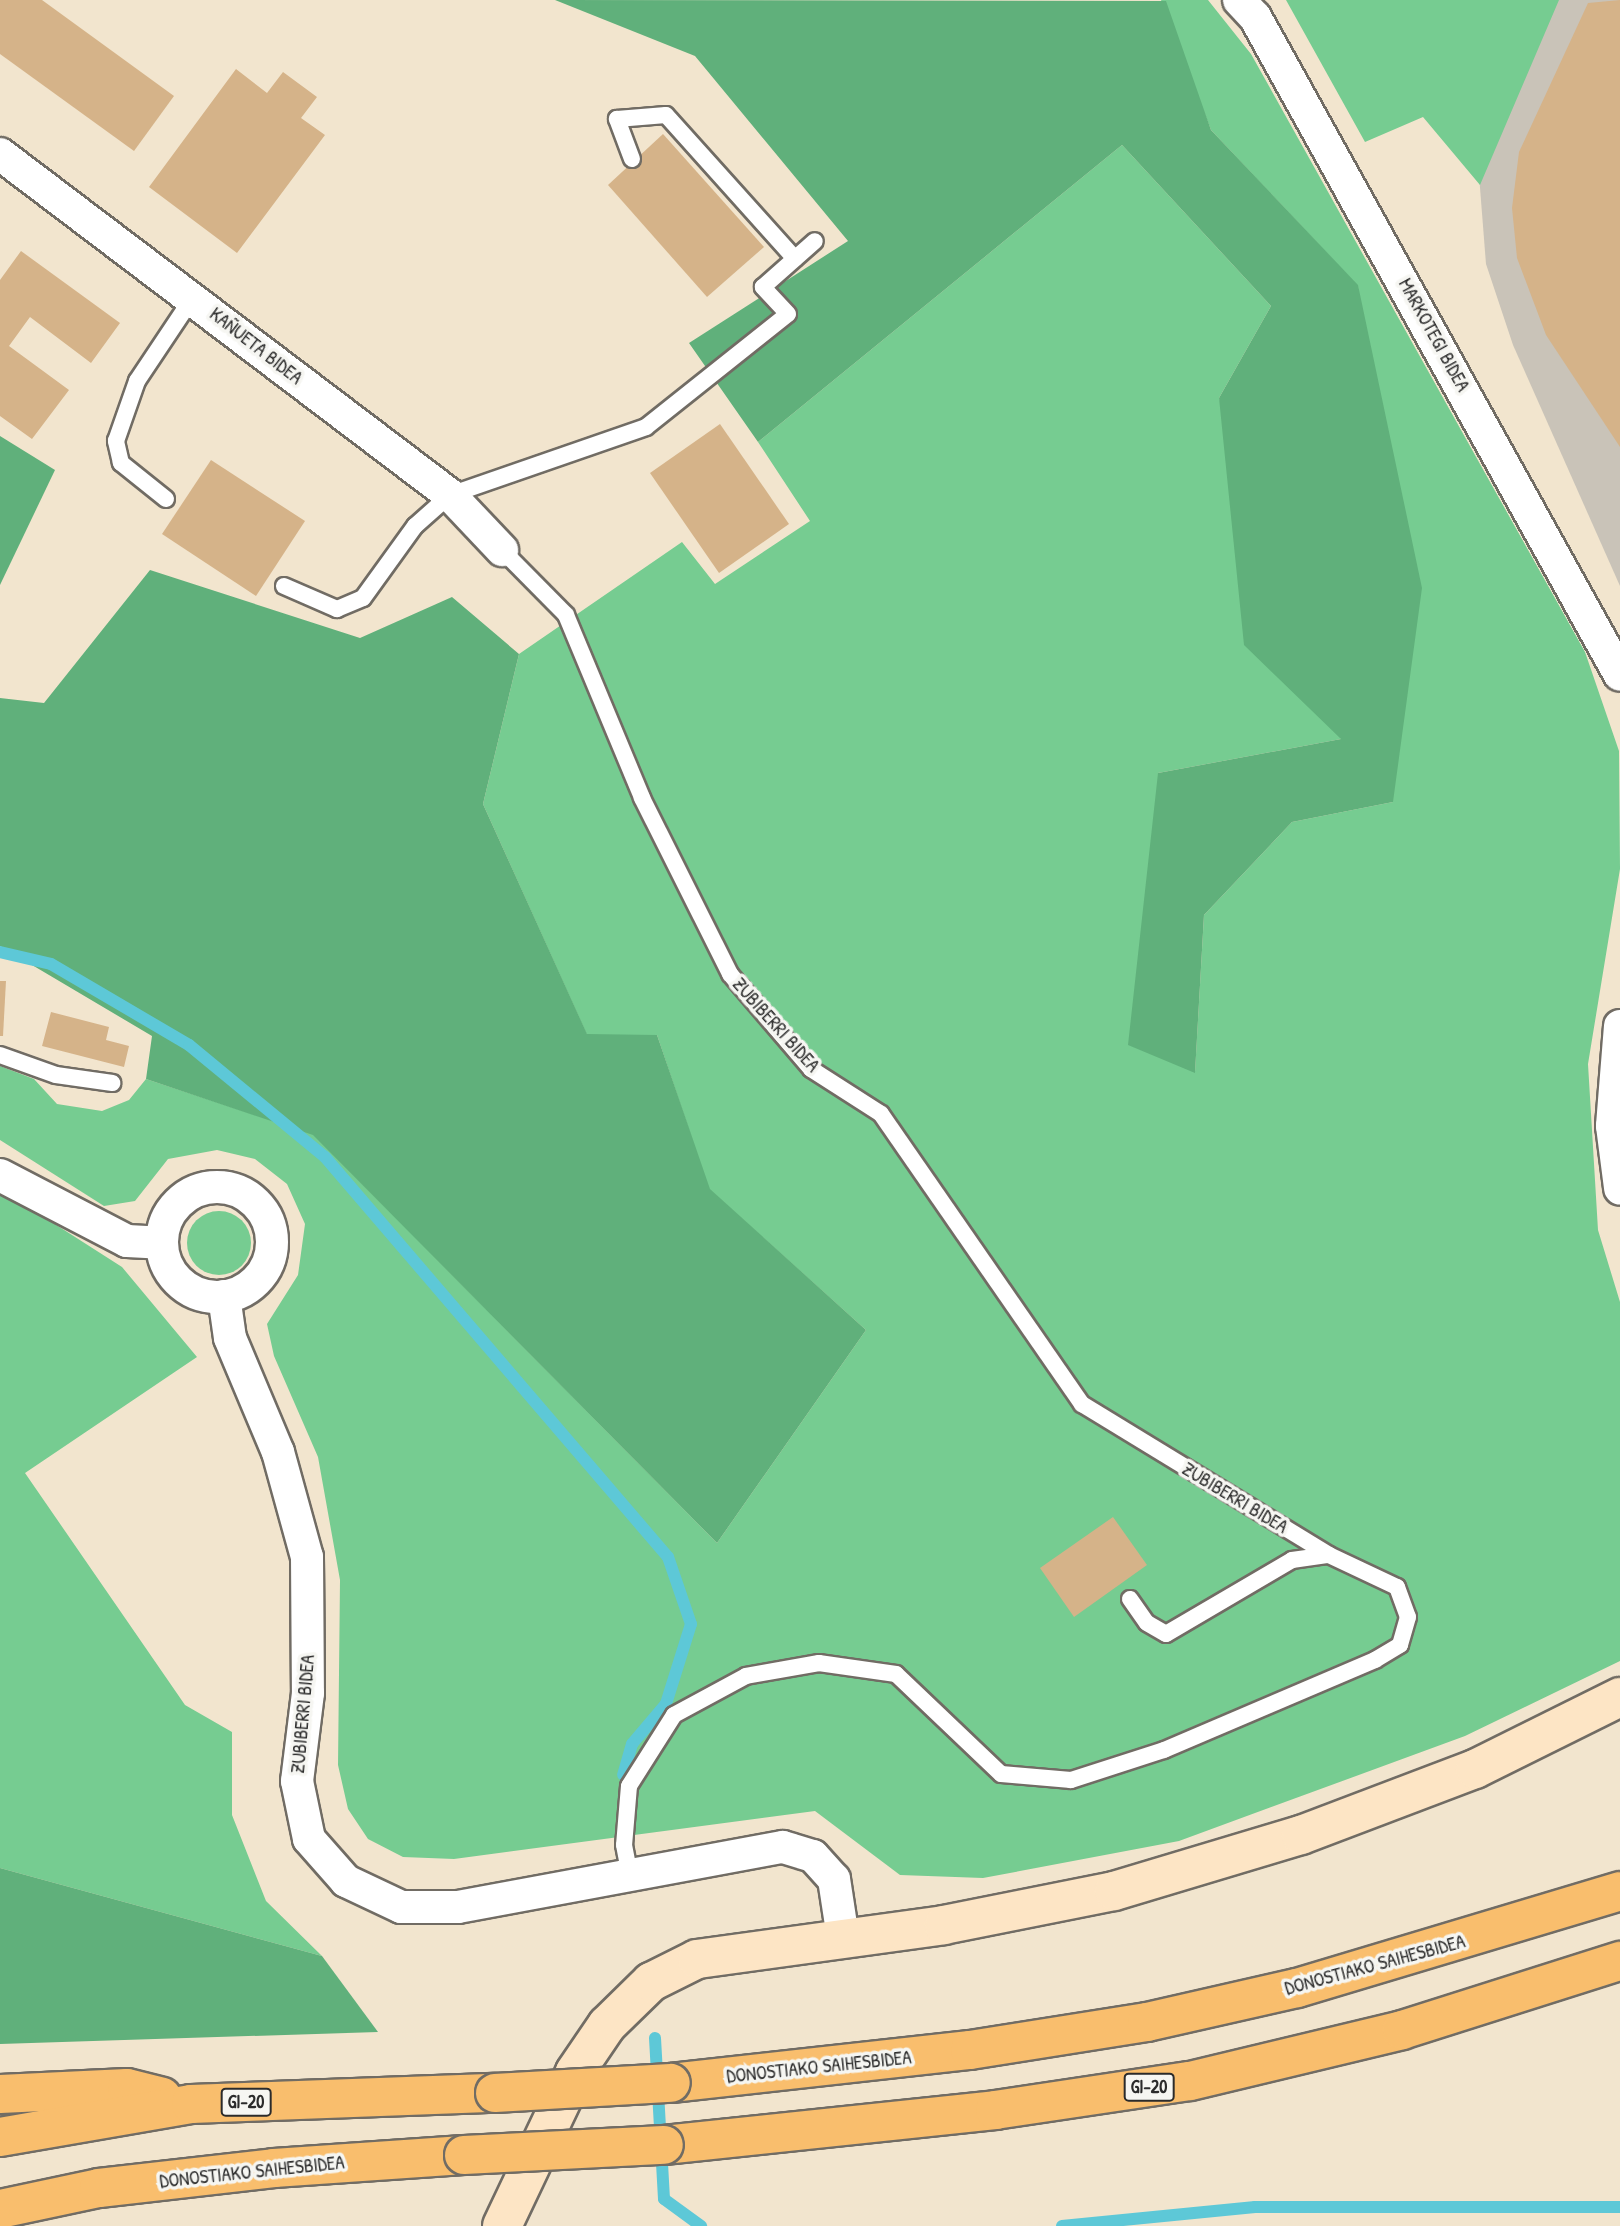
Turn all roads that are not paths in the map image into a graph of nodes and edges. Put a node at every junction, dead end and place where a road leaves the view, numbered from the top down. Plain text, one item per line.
1 (1239, 0) edge
2 (0, 154) edge
3 (632, 159) dead end
4 (815, 242) dead end
5 (796, 259) junction
6 (193, 297) junction
7 (450, 495) junction
8 (166, 499) dead end
9 (502, 550) joint
10 (284, 586) dead end
11 (1620, 675) edge
12 (1620, 1026) edge
13 (0, 1055) edge
14 (112, 1083) dead end
15 (0, 1175) edge
16 (1620, 1188) edge
17 (161, 1243) junction
18 (224, 1296) junction
19 (1329, 1555) junction
20 (1130, 1599) dead end
21 (1620, 1697) edge
22 (630, 1877) junction
23 (1620, 1891) edge
24 (843, 1938) junction
25 (1620, 1961) edge
26 (0, 2094) edge
27 (191, 2104) junction
28 (0, 2137) edge
29 (0, 2209) edge
30 (502, 2226) edge

1 - 11 street, MARKOTEGI BIDEA
2 - 6 street, KAÑUETA BIDEA
3 - 5 lane
4 - 5 lane
5 - 7 lane
6 - 7 street, KAÑUETA BIDEA
6 - 8 lane
7 - 9 street, KAÑUETA BIDEA
7 - 10 lane
9 - 19 lane, ZUBIBERRI BIDEA
12 - 16 street
13 - 14 lane
15 - 17 street
17 - 18 street
17 - 18 street
18 - 22 street, ZUBIBERRI BIDEA
19 - 20 lane
19 - 22 lane, ZUBIBERRI BIDEA
21 - 24 main road
22 - 24 street, ZUBIBERRI BIDEA
23 - 27 highway, DONOSTIAKO SAIHESBIDEA / GI-20, bridge
24 - 30 main road
25 - 29 highway, DONOSTIAKO SAIHESBIDEA / GI-20, bridge
26 - 27 highway
27 - 28 highway, DONOSTIAKO SAIHESBIDEA / GI-20

